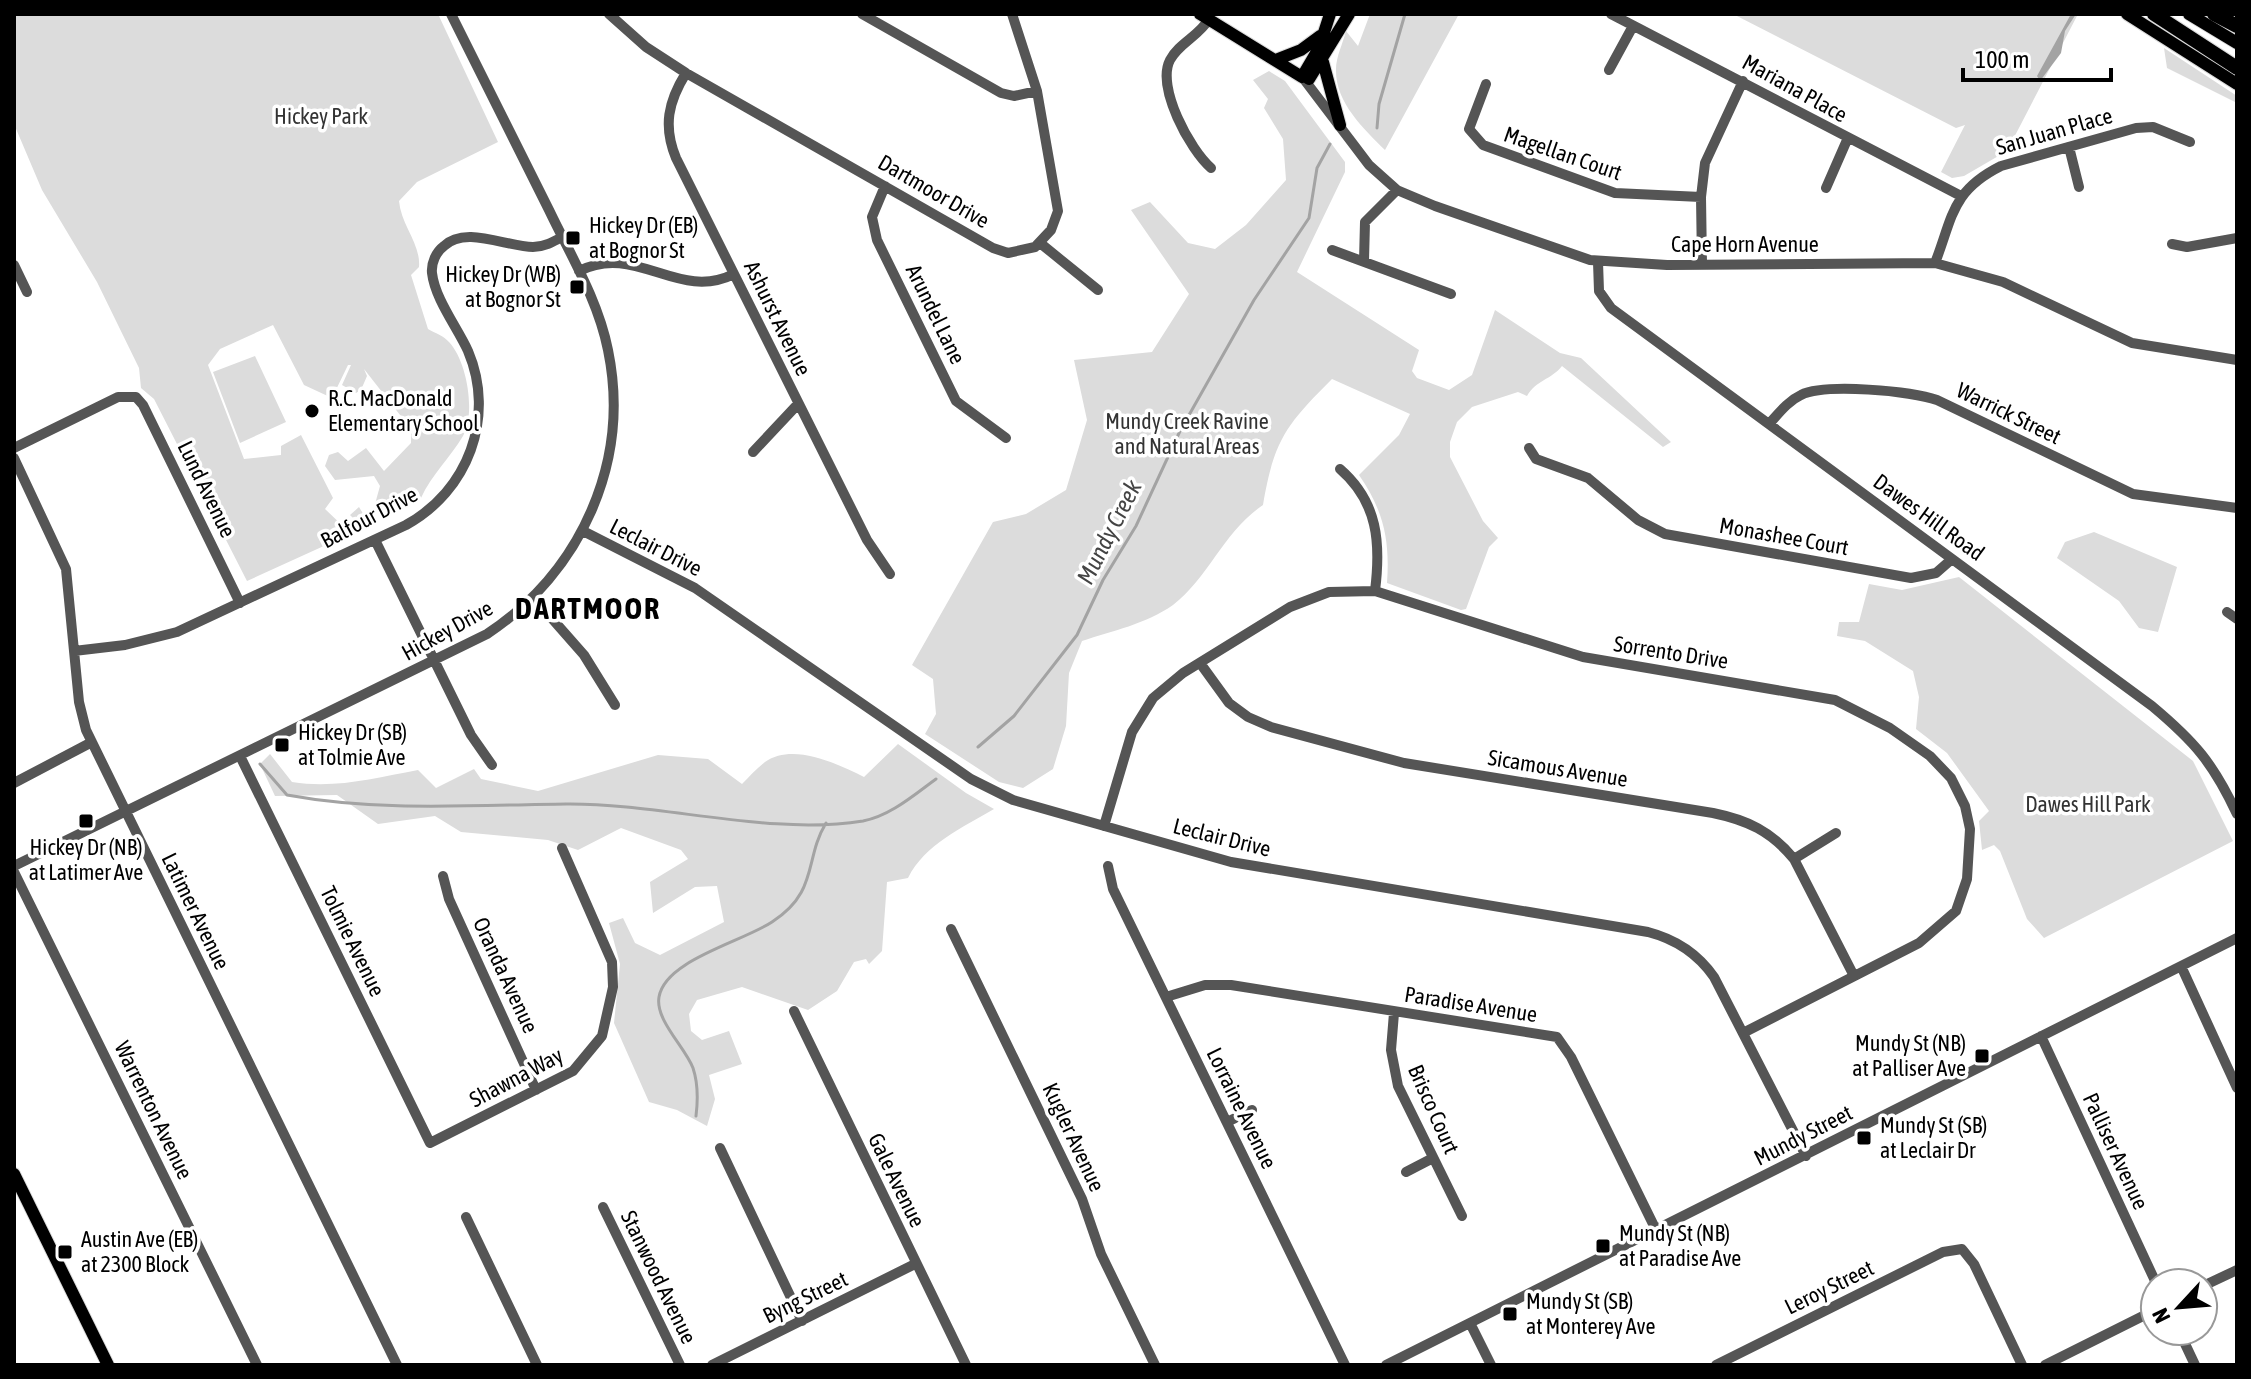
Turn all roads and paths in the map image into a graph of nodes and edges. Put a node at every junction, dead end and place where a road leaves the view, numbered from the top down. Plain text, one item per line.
1 (451, 14) edge
2 (609, 14) edge
3 (862, 14) edge
4 (1012, 14) edge
5 (1330, 14) edge
6 (1349, 14) edge
7 (1611, 14) edge
8 (2127, 14) edge
9 (2154, 14) edge
10 (2189, 14) edge
11 (2214, 14) edge
12 (2228, 14) edge
13 (1205, 17) edge
14 (2237, 19) edge
15 (1633, 26) junction
16 (2237, 26) edge
17 (1320, 36) junction
18 (2237, 43) edge
19 (1278, 59) junction
20 (1323, 62) junction
21 (2237, 68) edge
22 (1609, 70) dead end
23 (686, 73) junction
24 (1305, 79) junction
25 (1743, 81) junction
26 (1486, 84) dead end
27 (2237, 84) edge
28 (1037, 91) junction
29 (1340, 125) junction
30 (1847, 140) junction
31 (2190, 142) dead end
32 (2069, 147) junction
33 (1211, 168) dead end
34 (885, 186) junction
35 (2079, 187) dead end
36 (1826, 188) dead end
37 (1397, 190) junction
38 (1961, 196) junction
39 (1701, 197) junction
40 (562, 237) junction
41 (2237, 238) edge
42 (1040, 243) junction
43 (2172, 244) dead end
44 (1332, 250) dead end
45 (1364, 261) junction
46 (1598, 262) junction
47 (1935, 263) junction
48 (1702, 264) junction
49 (14, 265) edge
50 (579, 271) junction
51 (734, 274) junction
52 (1098, 290) dead end
53 (27, 292) dead end
54 (1451, 294) dead end
55 (2237, 360) edge
56 (798, 404) junction
57 (1769, 424) junction
58 (1006, 438) dead end
59 (14, 448) edge
60 (1529, 448) dead end
61 (753, 452) dead end
62 (14, 458) edge
63 (1340, 469) dead end
64 (2237, 508) edge
65 (583, 531) junction
66 (375, 540) junction
67 (1952, 559) junction
68 (890, 574) dead end
69 (1375, 591) junction
70 (533, 597) junction
71 (240, 603) junction
72 (2227, 612) dead end
73 (2237, 619) edge
74 (74, 651) junction
75 (435, 661) junction
76 (1200, 663) junction
77 (615, 705) dead end
78 (92, 742) junction
79 (240, 756) junction
80 (492, 765) dead end
81 (14, 783) edge
82 (125, 812) junction
83 (2237, 814) edge
84 (1104, 826) junction
85 (1836, 833) dead end
86 (562, 848) dead end
87 (1794, 859) junction
88 (14, 866) edge
89 (1108, 866) dead end
90 (14, 872) edge
91 (443, 876) dead end
92 (951, 929) dead end
93 (2237, 938) edge
94 (2181, 966) junction
95 (1854, 976) junction
96 (1166, 997) junction
97 (794, 1011) dead end
98 (1394, 1013) junction
99 (1743, 1033) junction
100 (2041, 1036) junction
101 (2237, 1088) edge
102 (536, 1090) junction
103 (1252, 1110) dead end
104 (1227, 1122) junction
105 (430, 1143) joint
106 (720, 1148) dead end
107 (1806, 1156) junction
108 (1433, 1158) junction
109 (1406, 1172) dead end
110 (14, 1174) edge
111 (603, 1207) dead end
112 (1462, 1216) dead end
113 (466, 1217) dead end
114 (1656, 1230) junction
115 (915, 1264) junction
116 (2149, 1267) edge
117 (2139, 1318) edge
118 (802, 1321) junction
119 (1470, 1323) junction
120 (108, 1365) edge
121 (257, 1365) edge
122 (397, 1365) edge
123 (537, 1365) edge
124 (680, 1365) edge
125 (712, 1365) edge
126 (966, 1365) edge
127 (1155, 1365) edge
128 (1345, 1365) edge
129 (1386, 1365) edge
130 (1491, 1365) edge
131 (1716, 1365) edge
132 (2022, 1365) edge
133 (2045, 1365) edge

1 - 40 street, Hickey Drive
2 - 23 street, Dartmoor Drive
3 - 28 street
4 - 28 street
5 - 17 main road
6 - 20 main road
7 - 15 street, Mariana Place
8 - 27 main road
9 - 21 highway
10 - 18 main road
11 - 16 highway
12 - 14 highway
13 - 19 main road
13 - 33 street
15 - 22 street
15 - 25 street, Mariana Place
17 - 19 main road
17 - 24 main road
19 - 24 main road
20 - 24 main road
20 - 29 main road
23 - 34 street, Dartmoor Drive
23 - 51 street, Ashurst Avenue
24 - 29 street, Cape Horn Avenue
25 - 30 street, Mariana Place
25 - 39 street
26 - 39 street, Magellan Court
28 - 42 street
29 - 37 street, Cape Horn Avenue
30 - 36 street
30 - 38 street, Mariana Place
31 - 32 street, San Juan Place
32 - 35 street
32 - 38 street, San Juan Place
34 - 42 street, Dartmoor Drive
34 - 58 street, Arundel Lane
37 - 45 street
37 - 46 street, Cape Horn Avenue
38 - 47 street, San Juan Place
39 - 48 street
40 - 50 street, Hickey Drive
40 - 66 street, Balfour Drive
41 - 43 street
42 - 52 street
44 - 45 street
45 - 54 street
46 - 48 street, Cape Horn Avenue
46 - 57 street, Dawes Hill Road
47 - 48 street, Cape Horn Avenue
47 - 55 street, Cape Horn Avenue
49 - 53 street
50 - 51 street
50 - 65 street, Hickey Drive
51 - 56 street, Ashurst Avenue
56 - 61 street
56 - 68 street, Ashurst Avenue
57 - 64 street, Warrick Street
57 - 67 street, Dawes Hill Road
59 - 71 street, Lund Avenue
60 - 67 street, Monashee Court
62 - 74 street, Latimer Avenue
63 - 69 street
65 - 70 street, Hickey Drive
65 - 84 street, Leclair Drive
66 - 71 street, Balfour Drive
66 - 75 street
67 - 83 street, Dawes Hill Road
69 - 76 street, Sorrento Drive
69 - 95 street, Sorrento Drive
70 - 75 street, Hickey Drive
70 - 77 street
71 - 74 street, Balfour Drive
72 - 73 street
74 - 78 street, Latimer Avenue
75 - 79 street, Hickey Drive
75 - 80 street
76 - 84 street, Sorrento Drive
76 - 87 street, Sicamous Avenue
78 - 81 street
78 - 82 street, Latimer Avenue
79 - 82 street, Hickey Drive
79 - 105 street, Tolmie Avenue
82 - 88 street, Hickey Drive
82 - 122 street, Latimer Avenue
84 - 99 street, Leclair Drive
85 - 87 street
86 - 102 street, Shawna Way
87 - 95 street, Sicamous Avenue
89 - 96 street, Lorraine Avenue
90 - 121 street, Warrenton Avenue
91 - 102 street, Oranda Avenue
92 - 127 street, Kugler Avenue
93 - 94 street, Mundy Street
94 - 100 street, Mundy Street
94 - 101 street
95 - 99 street, Sorrento Drive
96 - 98 street, Paradise Avenue
96 - 104 street, Lorraine Avenue
97 - 115 street, Gale Avenue
98 - 108 street, Brisco Court
98 - 114 street, Paradise Avenue
99 - 107 street, Leclair Drive
100 - 107 street, Mundy Street
100 - 116 street, Palliser Avenue
102 - 105 street, Shawna Way
103 - 104 street
104 - 128 street, Lorraine Avenue
106 - 118 street
107 - 114 street, Mundy Street
108 - 109 street
108 - 112 street, Brisco Court
110 - 120 main road
111 - 124 street, Stanwood Avenue
113 - 123 street
114 - 119 street, Mundy Street
115 - 118 street, Byng Street
115 - 126 street, Gale Avenue
117 - 133 street
118 - 125 street, Byng Street
119 - 129 street, Mundy Street
119 - 130 street
131 - 132 street, Leroy Street

